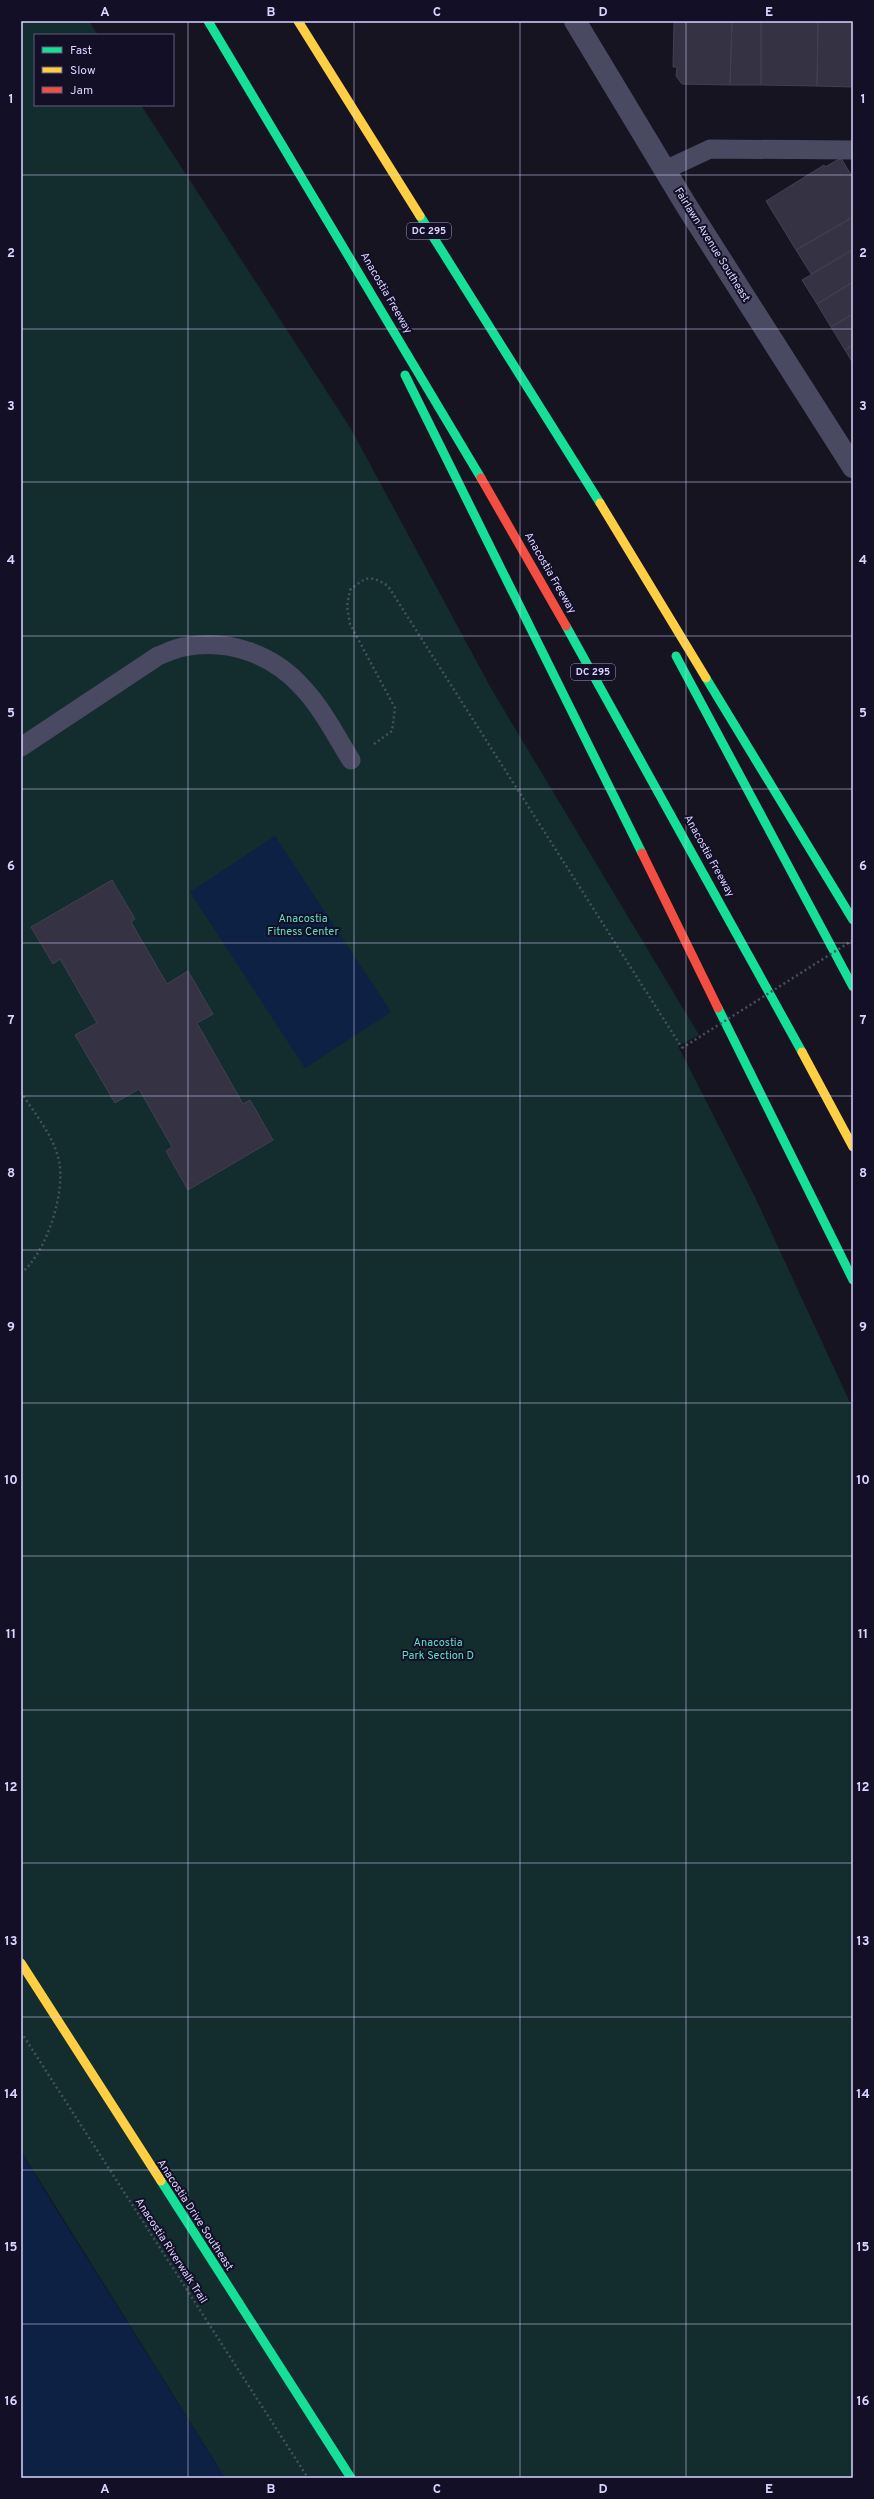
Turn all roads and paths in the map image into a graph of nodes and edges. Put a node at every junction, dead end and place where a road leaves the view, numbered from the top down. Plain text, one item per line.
1 (208, 21) edge
2 (298, 21) edge
3 (575, 21) edge
4 (853, 150) edge
5 (665, 170) junction
6 (320, 204) junction
7 (387, 339) dead end
8 (401, 368) dead end
9 (561, 440) junction
10 (853, 468) edge
11 (639, 587) dead end
12 (673, 650) dead end
13 (21, 747) edge
14 (351, 760) joint
15 (853, 920) edge
16 (853, 940) edge
17 (853, 987) edge
18 (21, 1092) edge
19 (853, 1147) edge
20 (21, 1273) edge
21 (853, 1280) edge
22 (21, 1963) edge
23 (21, 2032) edge
24 (308, 2478) edge
25 (351, 2478) edge

1 - 6 main road, Anacostia Freeway / DC 295
2 - 9 main road, DC 295
3 - 5 street, Fairlawn Avenue Southeast
4 - 5 lane
5 - 10 street, Fairlawn Avenue Southeast
6 - 7 main road
6 - 19 main road, Anacostia Freeway / DC 295
8 - 21 main road
9 - 11 main road
9 - 15 main road, DC 295
12 - 17 main road
13 - 14 lane
14 - 16 path, bridge
18 - 20 path
22 - 25 main road, Anacostia Drive Southeast
23 - 24 path, Anacostia Riverwalk Trail

